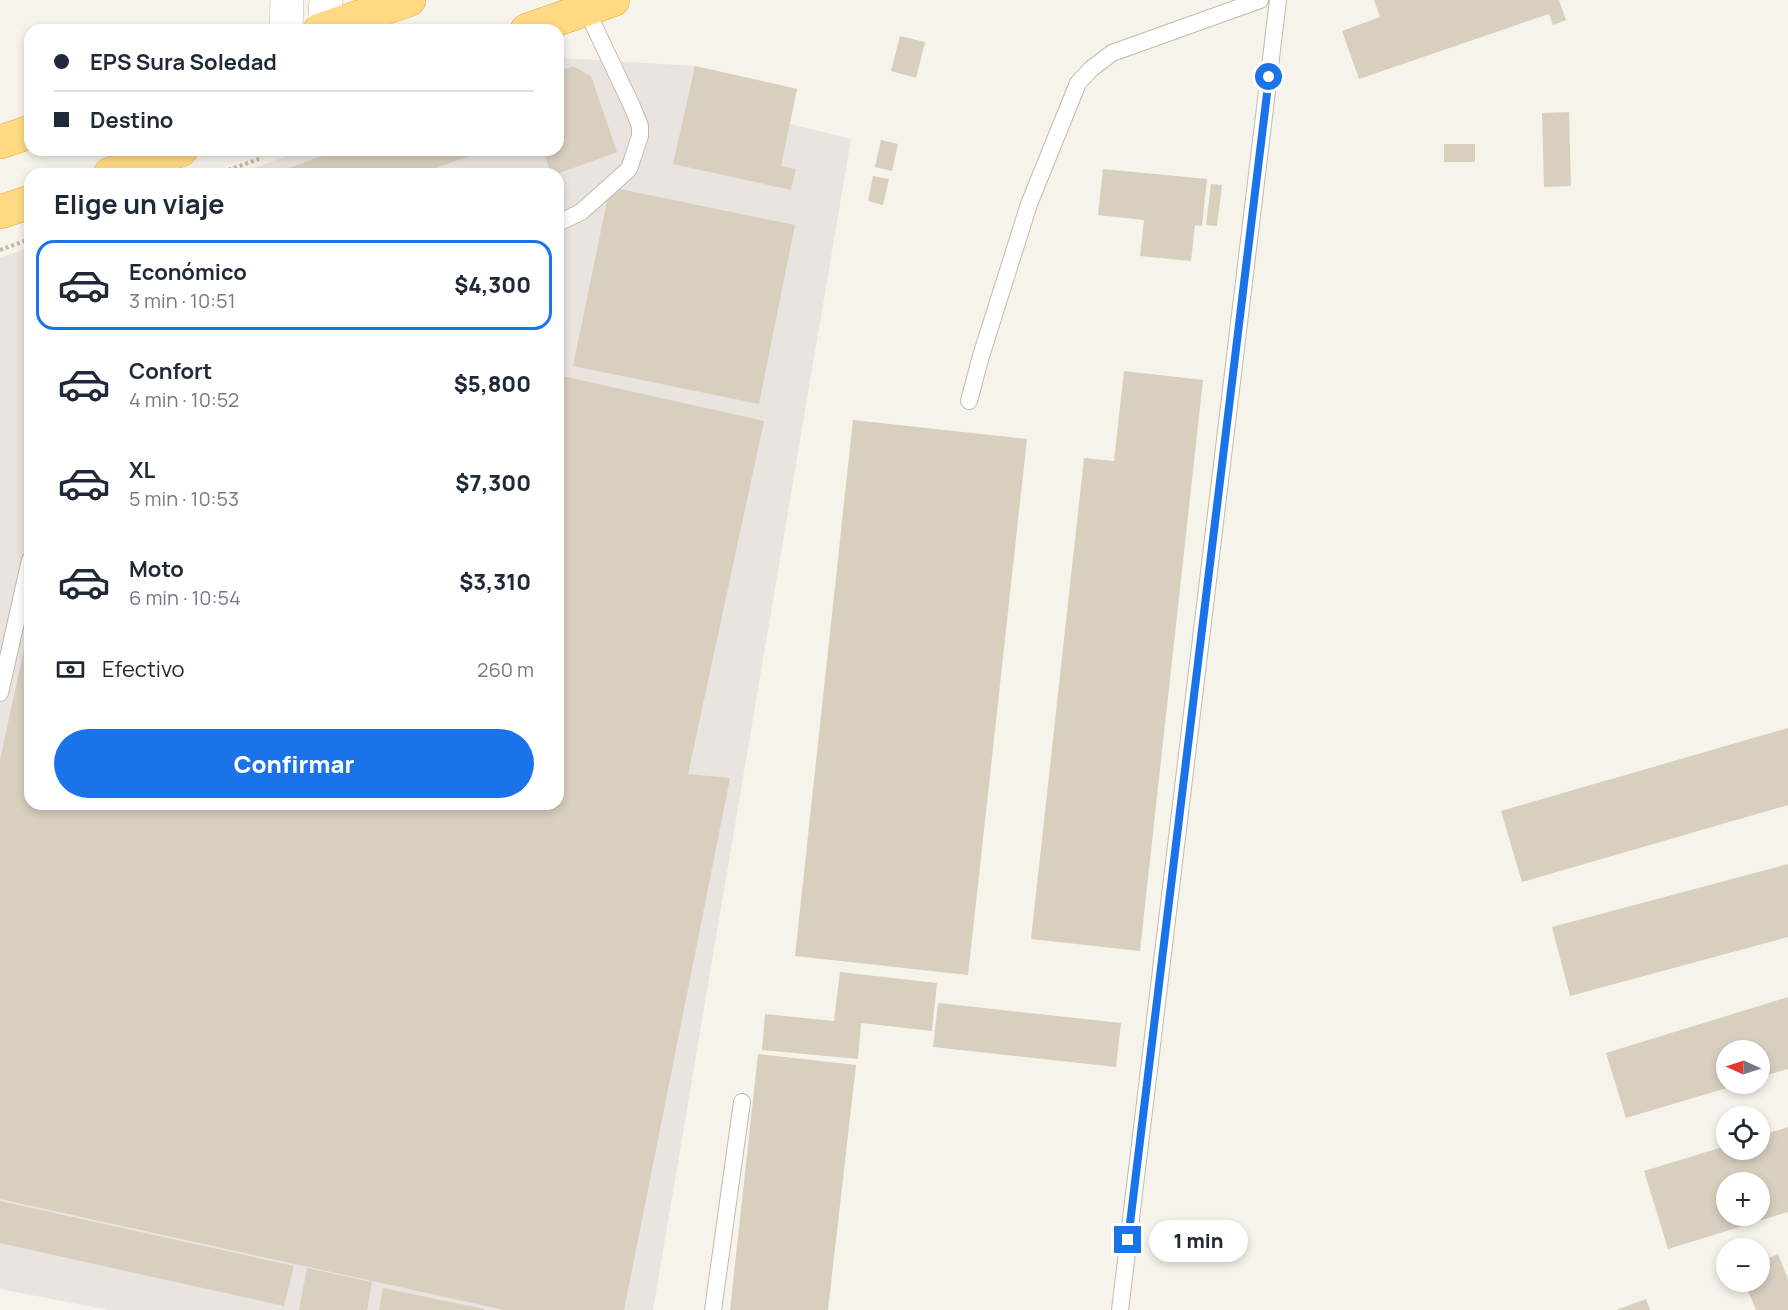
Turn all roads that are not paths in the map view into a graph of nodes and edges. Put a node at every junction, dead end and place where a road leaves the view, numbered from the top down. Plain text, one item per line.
1 (287, 0) edge
2 (410, 0) edge
3 (1260, 0) edge
4 (1278, 0) edge
5 (600, 5) edge
6 (323, 22) edge
7 (286, 24) edge
8 (545, 24) edge
9 (163, 156) edge
10 (128, 168) edge
11 (24, 204) edge
12 (0, 212) edge
13 (564, 220) edge
14 (969, 401) dead end
15 (24, 587) edge
16 (0, 693) edge
17 (742, 1102) dead end
18 (713, 1310) edge
19 (1120, 1310) edge

1 - 7 street
2 - 6 highway
3 - 14 lane
4 - 19 lane
5 - 8 highway
5 - 13 lane
9 - 10 highway
11 - 12 highway
15 - 16 lane
17 - 18 lane

